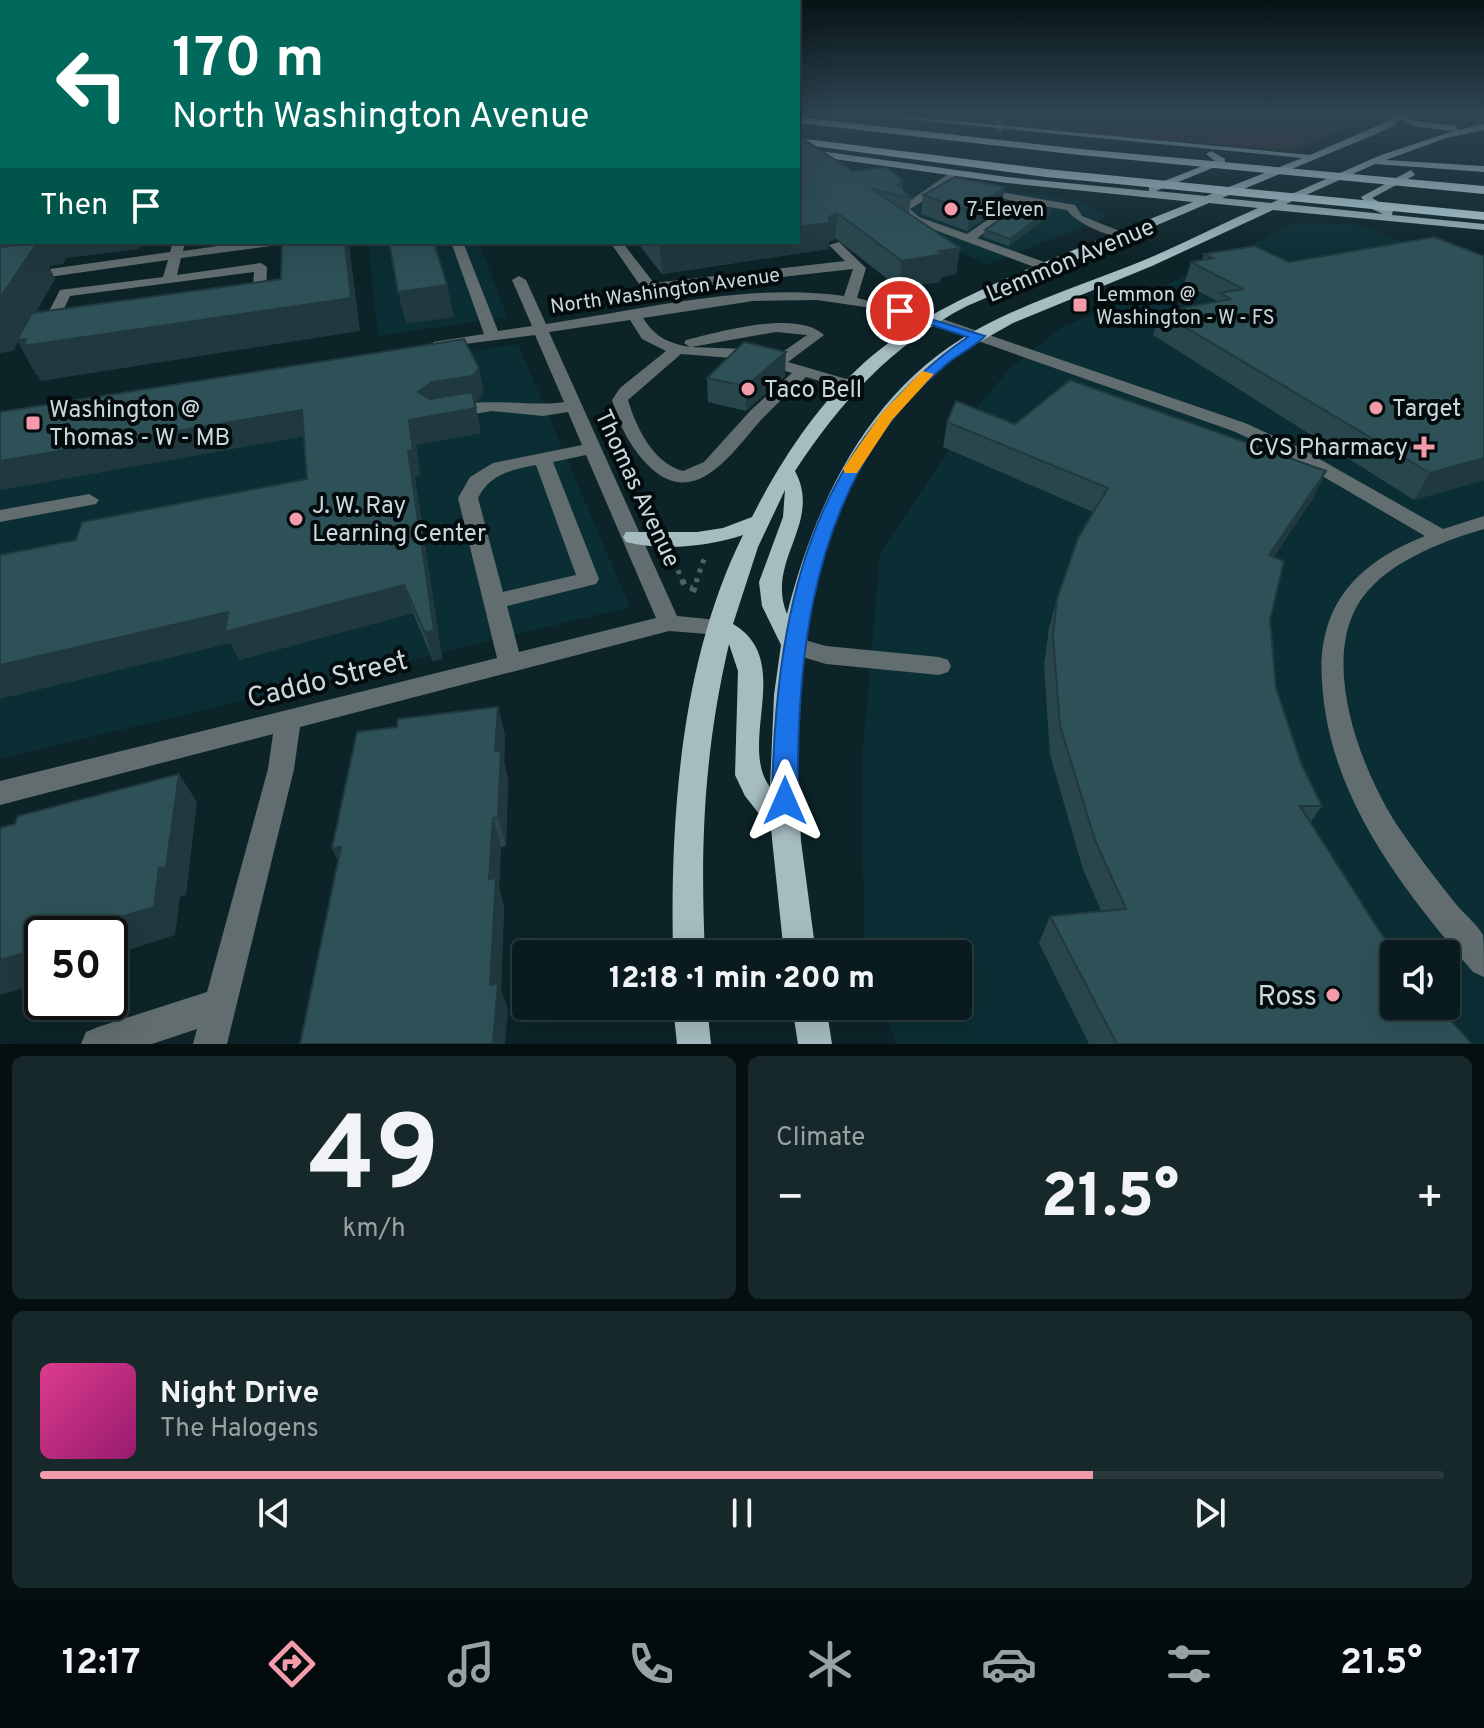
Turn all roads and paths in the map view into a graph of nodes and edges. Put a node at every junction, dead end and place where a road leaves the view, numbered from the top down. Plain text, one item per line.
1 (875, 162) edge
2 (920, 162) edge
3 (1062, 162) edge
4 (1198, 162) edge
5 (1220, 162) edge
6 (1302, 162) edge
7 (1350, 162) edge
8 (1364, 162) edge
9 (1373, 162) edge
10 (1455, 162) edge
11 (1369, 163) junction
12 (1484, 171) edge
13 (954, 173) junction
14 (1007, 180) junction
15 (945, 187) junction
16 (1084, 188) junction
17 (1484, 190) edge
18 (1124, 192) junction
19 (1001, 194) junction
20 (1207, 197) junction
21 (1026, 198) junction
22 (1484, 203) edge
23 (1275, 204) junction
24 (1484, 216) edge
25 (1416, 220) junction
26 (1484, 227) edge
27 (1124, 233) junction
28 (968, 239) junction
29 (178, 244) edge
30 (265, 244) edge
31 (458, 244) edge
32 (617, 244) edge
33 (835, 245) edge
34 (175, 258) junction
35 (856, 264) junction
36 (1045, 267) junction
37 (758, 274) junction
38 (0, 280) edge
39 (169, 280) junction
40 (519, 280) dead end
41 (649, 288) junction
42 (229, 296) edge
43 (774, 296) junction
44 (849, 300) junction
45 (665, 309) junction
46 (634, 314) junction
47 (80, 317) edge
48 (932, 320) junction
49 (539, 329) junction
50 (492, 336) junction
51 (978, 336) junction
52 (417, 348) edge
53 (671, 348) junction
54 (776, 363) junction
55 (803, 371) junction
56 (851, 385) junction
57 (572, 406) junction
58 (436, 416) edge
59 (592, 448) junction
60 (542, 458) junction
61 (785, 469) junction
62 (89, 500) dead end
63 (0, 516) edge
64 (759, 521) junction
65 (1484, 522) edge
66 (1439, 535) junction
67 (633, 537) junction
68 (707, 550) dead end
69 (670, 551) dead end
70 (495, 601) junction
71 (669, 623) junction
72 (720, 627) junction
73 (794, 646) junction
74 (510, 663) junction
75 (939, 666) dead end
76 (288, 719) junction
77 (0, 793) edge
78 (785, 825) junction
79 (689, 940) edge
80 (798, 940) edge
81 (1484, 961) edge
82 (220, 1005) junction
83 (691, 1020) edge
84 (811, 1020) edge
85 (98, 1044) edge
86 (210, 1044) edge
87 (694, 1044) edge
88 (815, 1044) edge

1 - 13 main road
2 - 24 highway
3 - 22 highway
4 - 17 highway
5 - 18 main road
6 - 20 main road, Lemmon Avenue
7 - 11 main road
8 - 12 highway
9 - 11 main road, Lemmon Avenue
10 - 12 main road
11 - 12 main road
11 - 23 main road, Lemmon Avenue
12 - 25 main road
13 - 14 main road
13 - 15 street
14 - 16 main road
14 - 19 street
15 - 19 street
15 - 28 street
16 - 18 main road
16 - 27 main road
18 - 20 main road
19 - 21 street
20 - 23 main road
20 - 27 main road, Lemmon Avenue
21 - 27 street
21 - 28 street
23 - 25 main road
23 - 51 main road, Lemmon Avenue
25 - 26 main road
27 - 36 main road, Lemmon Avenue
28 - 36 street
29 - 34 street
30 - 34 street
31 - 50 street
32 - 41 street
33 - 35 street
34 - 38 street
34 - 39 street
35 - 37 street
35 - 44 street
36 - 48 main road, Lemmon Avenue
37 - 41 street
37 - 43 street
39 - 42 street
39 - 47 street
40 - 49 street, Thomas Avenue
41 - 45 street
43 - 44 street, North Washington Avenue
43 - 45 street, North Washington Avenue
44 - 48 street, North Washington Avenue
45 - 46 street, North Washington Avenue
46 - 49 street, North Washington Avenue
46 - 53 street
48 - 51 street, North Washington Avenue
48 - 56 main road, Lemmon Avenue
49 - 50 street, North Washington Avenue
49 - 57 street, Thomas Avenue
50 - 52 street, North Washington Avenue
51 - 66 street, North Washington Avenue
51 - 73 main road, Lemmon Avenue
53 - 54 street
53 - 54 street
53 - 55 street
54 - 55 street
55 - 56 street
56 - 61 main road, Lemmon Avenue
57 - 58 street
57 - 59 street, Thomas Avenue
59 - 60 street
59 - 67 street, Thomas Avenue
60 - 70 street
60 - 70 street
61 - 64 main road, Lemmon Avenue
61 - 73 main road
62 - 63 street
64 - 67 main road
64 - 72 main road, Lemmon Avenue
65 - 66 street
66 - 81 street
67 - 71 street, Thomas Avenue
68 - 69 path
70 - 74 street
71 - 72 street
71 - 74 street, Caddo Street
72 - 78 main road
72 - 79 main road, Lemmon Avenue
73 - 75 street
73 - 78 main road, Lemmon Avenue
74 - 76 street, Caddo Street
76 - 77 street, Caddo Street
76 - 82 street
78 - 80 main road, Lemmon Avenue
82 - 85 street
82 - 86 street
83 - 87 main road
84 - 88 main road

